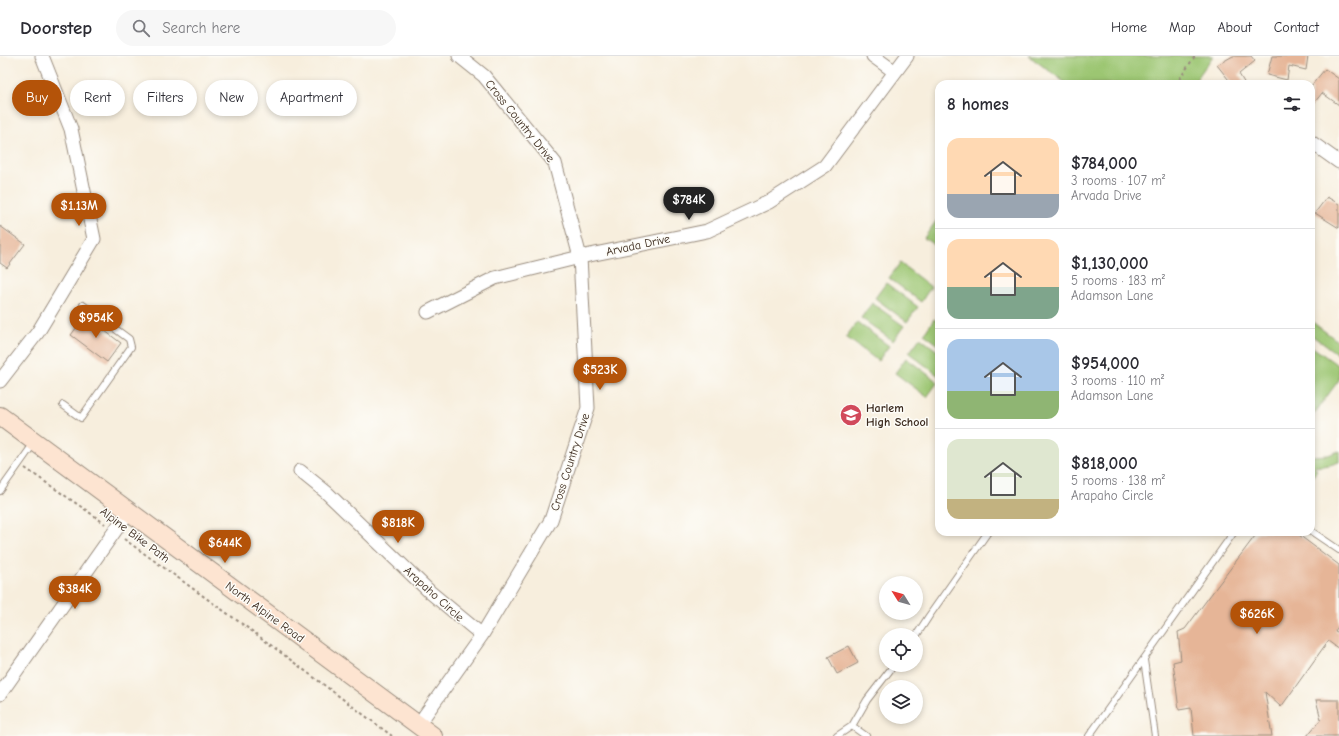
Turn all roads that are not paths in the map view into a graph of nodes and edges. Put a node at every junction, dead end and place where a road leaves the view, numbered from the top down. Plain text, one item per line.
1 (42, 56) edge
2 (459, 56) edge
3 (873, 56) edge
4 (907, 56) edge
5 (895, 72) junction
6 (1315, 145) edge
7 (1339, 162) edge
8 (580, 257) junction
9 (83, 305) dead end
10 (428, 312) dead end
11 (0, 381) edge
12 (63, 405) dead end
13 (0, 416) edge
14 (35, 442) junction
15 (300, 471) dead end
16 (0, 491) edge
17 (129, 511) junction
18 (1315, 534) edge
19 (985, 536) edge
20 (1231, 536) edge
21 (1339, 550) edge
22 (921, 628) edge
23 (482, 635) junction
24 (1144, 660) junction
25 (889, 672) edge
26 (0, 694) edge
27 (418, 725) junction
28 (852, 726) junction
29 (433, 736) edge
30 (837, 736) edge
31 (866, 736) edge
32 (1089, 736) edge
33 (1155, 736) edge

1 - 11 street
2 - 8 street, Cross Country Drive
3 - 5 street
4 - 5 street, Arvada Drive
5 - 8 street, Arvada Drive
6 - 7 street
8 - 10 street, Arvada Drive
8 - 23 street, Cross Country Drive
9 - 12 lane
13 - 14 main road, North Alpine Road
14 - 16 lane
14 - 17 main road, North Alpine Road
15 - 23 street, Arapaho Circle
17 - 26 street
17 - 27 main road, North Alpine Road
18 - 21 lane
19 - 22 lane
20 - 24 lane
23 - 27 street, Cross Country Drive
24 - 32 lane
24 - 33 lane
25 - 28 lane
27 - 29 main road, North Alpine Road
28 - 30 lane
28 - 31 lane

